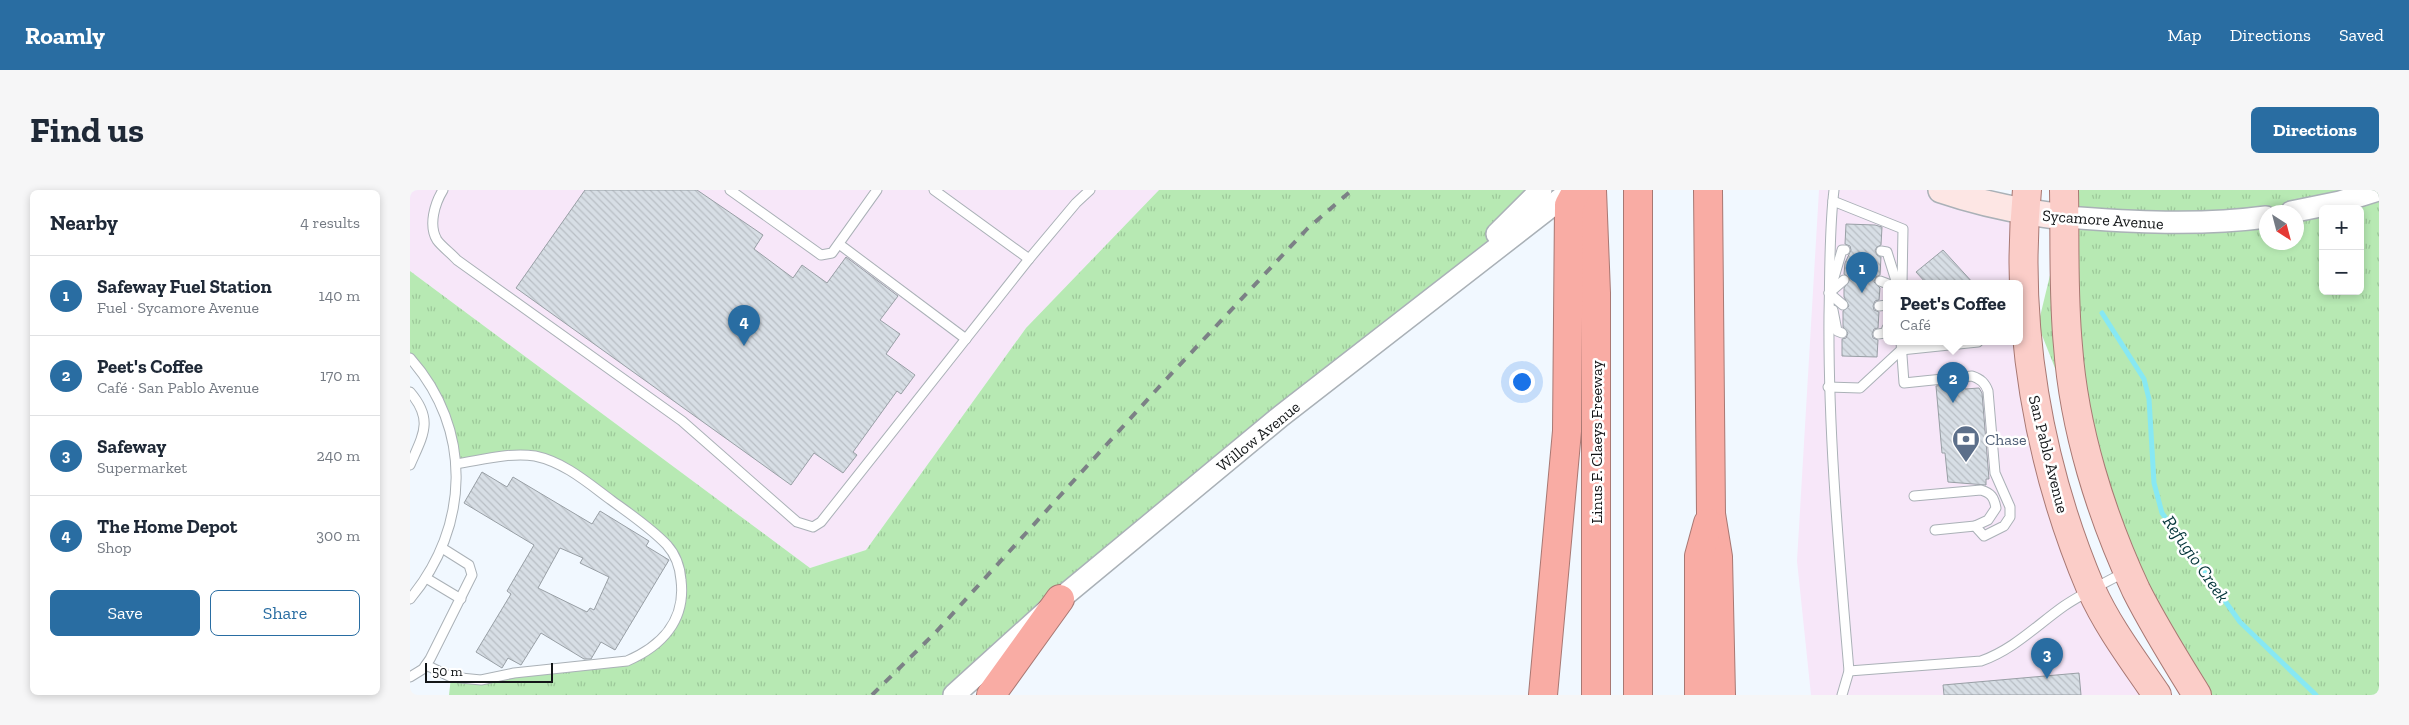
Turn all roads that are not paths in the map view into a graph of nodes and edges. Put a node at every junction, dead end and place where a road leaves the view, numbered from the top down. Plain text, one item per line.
1 (443, 190) edge
2 (730, 190) edge
3 (877, 190) edge
4 (934, 190) edge
5 (1090, 190) edge
6 (1541, 190) edge
7 (1572, 190) edge
8 (1577, 190) edge
9 (1592, 190) edge
10 (1638, 190) edge
11 (1708, 190) edge
12 (1834, 190) edge
13 (1942, 190) edge
14 (2064, 190) edge
15 (2378, 190) edge
16 (2317, 198) edge
17 (1833, 201) junction
18 (2026, 201) edge
19 (2304, 205) edge
20 (2064, 217) junction
21 (2259, 218) edge
22 (839, 244) junction
23 (1845, 250) dead end
24 (1881, 251) dead end
25 (1029, 259) junction
26 (1844, 280) dead end
27 (1896, 280) edge
28 (1902, 280) edge
29 (1829, 293) junction
30 (1434, 296) junction
31 (1843, 305) dead end
32 (1883, 332) edge
33 (1842, 333) dead end
34 (1878, 334) dead end
35 (2023, 337) edge
36 (966, 339) junction
37 (1920, 345) edge
38 (1901, 346) edge
39 (410, 358) edge
40 (1828, 387) junction
41 (410, 392) edge
42 (456, 464) junction
43 (410, 465) edge
44 (1914, 496) dead end
45 (1710, 514) junction
46 (1975, 526) junction
47 (1935, 530) dead end
48 (442, 548) junction
49 (2128, 571) junction
50 (426, 578) junction
51 (2092, 590) junction
52 (410, 599) edge
53 (461, 599) junction
54 (1060, 599) junction
55 (426, 665) junction
56 (1849, 671) junction
57 (410, 677) edge
58 (954, 695) edge
59 (991, 695) edge
60 (1543, 695) edge
61 (1596, 695) edge
62 (1638, 695) edge
63 (1699, 695) edge
64 (1721, 695) edge
65 (1842, 695) edge
66 (2157, 695) edge
67 (2197, 695) edge

1 - 36 lane
2 - 22 lane
3 - 22 lane
4 - 25 lane
5 - 25 lane
6 - 30 street
7 - 30 street, Willow Avenue
8 - 60 highway
9 - 61 highway, Linus F. Claeys Freeway
10 - 62 highway
11 - 45 highway
12 - 17 lane
13 - 18 main road, Sycamore Avenue
14 - 20 main road
15 - 16 street
16 - 19 street
17 - 28 lane
17 - 29 lane
18 - 20 main road, Sycamore Avenue
18 - 35 main road, San Pablo Avenue
20 - 21 street, Sycamore Avenue
20 - 49 main road
22 - 36 lane
23 - 29 lane
24 - 27 lane
25 - 36 lane
26 - 29 lane
29 - 31 lane
29 - 33 lane
29 - 40 lane
30 - 54 street, Willow Avenue
32 - 34 lane
35 - 51 main road, San Pablo Avenue
37 - 38 lane
38 - 40 lane
38 - 46 lane
39 - 42 lane
40 - 56 lane
41 - 43 lane
42 - 48 lane
42 - 55 lane
44 - 46 lane
45 - 63 highway
45 - 64 highway
46 - 47 lane
48 - 50 lane
48 - 53 lane
49 - 51 lane
49 - 67 main road
50 - 52 lane
50 - 53 lane
51 - 56 lane
51 - 66 main road, San Pablo Avenue
53 - 55 lane
54 - 58 street, Willow Avenue
54 - 59 highway
55 - 57 lane
56 - 65 lane

